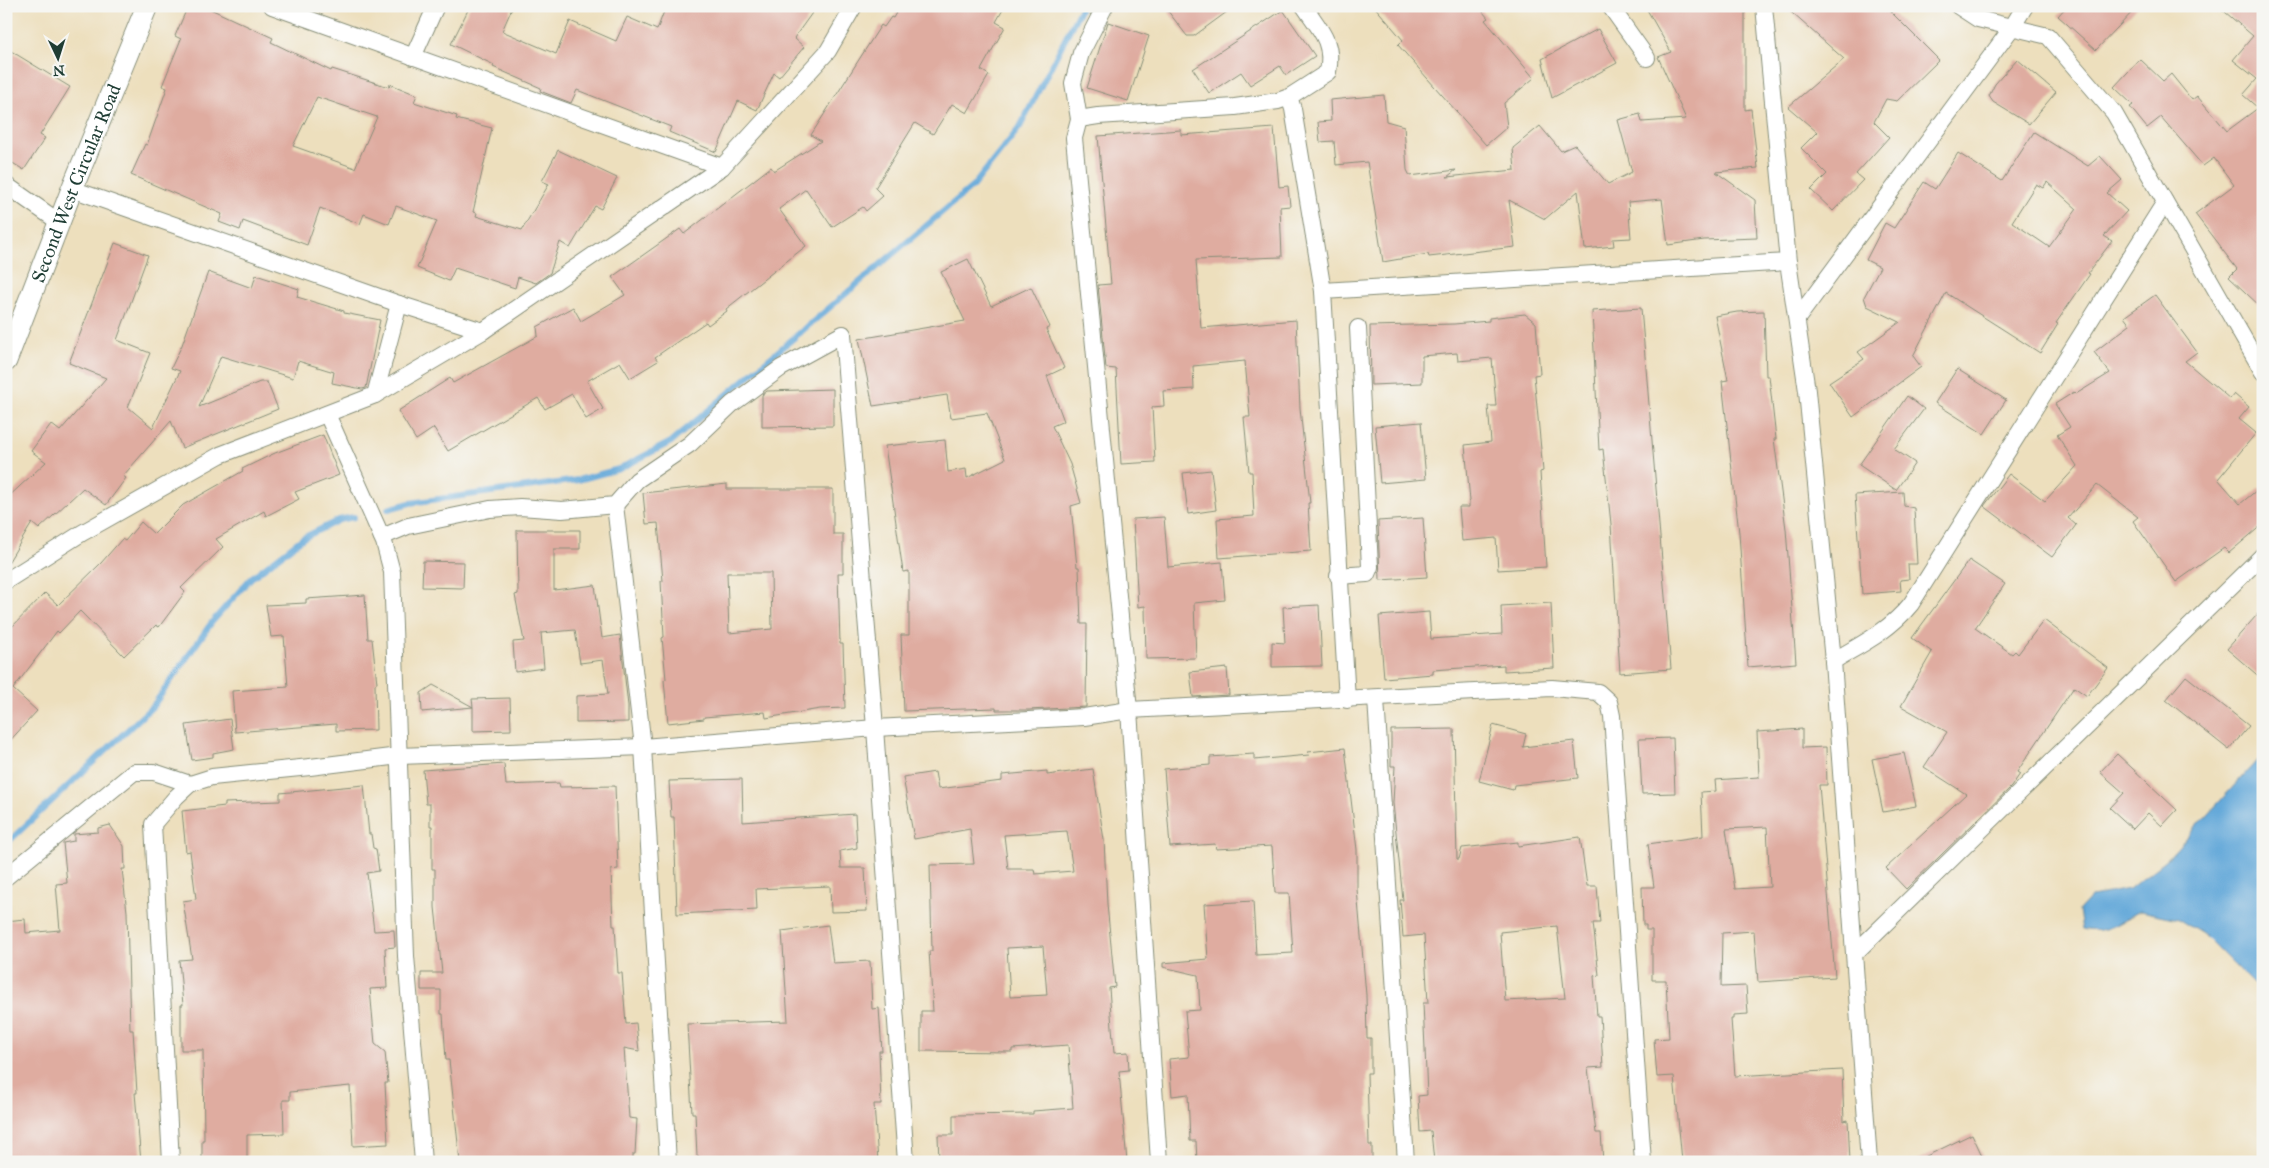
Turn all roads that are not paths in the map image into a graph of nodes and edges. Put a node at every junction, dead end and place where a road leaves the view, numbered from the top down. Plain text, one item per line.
1 (147, 6) edge
2 (272, 6) edge
3 (436, 6) edge
4 (854, 6) edge
5 (1105, 6) edge
6 (1304, 6) edge
7 (1610, 6) edge
8 (1764, 6) edge
9 (1958, 6) edge
10 (2026, 6) edge
11 (2011, 29) junction
12 (413, 57) junction
13 (1647, 58) dead end
14 (1289, 97) junction
15 (1078, 120) junction
16 (722, 167) junction
17 (6, 185) edge
18 (72, 189) junction
19 (2165, 202) junction
20 (59, 222) junction
21 (1788, 262) junction
22 (1323, 291) junction
23 (399, 304) junction
24 (1797, 319) junction
25 (1358, 328) dead end
26 (483, 331) junction
27 (6, 361) edge
28 (2263, 372) edge
29 (375, 394) junction
30 (327, 414) junction
31 (615, 505) junction
32 (382, 537) junction
33 (2263, 555) edge
34 (1338, 576) junction
35 (6, 581) edge
36 (1833, 661) junction
37 (1376, 699) junction
38 (1346, 700) junction
39 (1129, 710) junction
40 (875, 728) junction
41 (643, 747) junction
42 (399, 756) junction
43 (190, 784) junction
44 (6, 876) edge
45 (1855, 953) junction
46 (171, 1162) edge
47 (423, 1162) edge
48 (668, 1162) edge
49 (906, 1162) edge
50 (1159, 1162) edge
51 (1406, 1162) edge
52 (1643, 1162) edge
53 (1870, 1162) edge

1 - 18 street, Second West Circular Road
2 - 12 street
3 - 12 street
4 - 16 street
5 - 15 street
6 - 14 street
7 - 13 street
8 - 21 street
9 - 11 street
10 - 11 street
11 - 19 street
11 - 24 street
12 - 16 street
14 - 15 street
14 - 22 street
15 - 39 street
16 - 26 street
17 - 20 street
18 - 20 street, Second West Circular Road
18 - 23 street
19 - 28 street
19 - 36 street
20 - 27 street, Second West Circular Road
21 - 22 street
21 - 24 street
22 - 34 street
23 - 26 street
23 - 29 street
24 - 36 street
25 - 34 street
26 - 29 street
29 - 30 street
30 - 32 street
30 - 35 street
31 - 32 street
31 - 40 street
31 - 41 street
32 - 42 street
33 - 45 street
34 - 38 street
36 - 45 street
37 - 38 street
37 - 51 street
37 - 52 street
38 - 39 street
39 - 40 street
39 - 50 street
40 - 41 street
40 - 49 street
41 - 42 street
41 - 48 street
42 - 43 street
42 - 47 street
43 - 44 street
43 - 46 street
45 - 53 street

